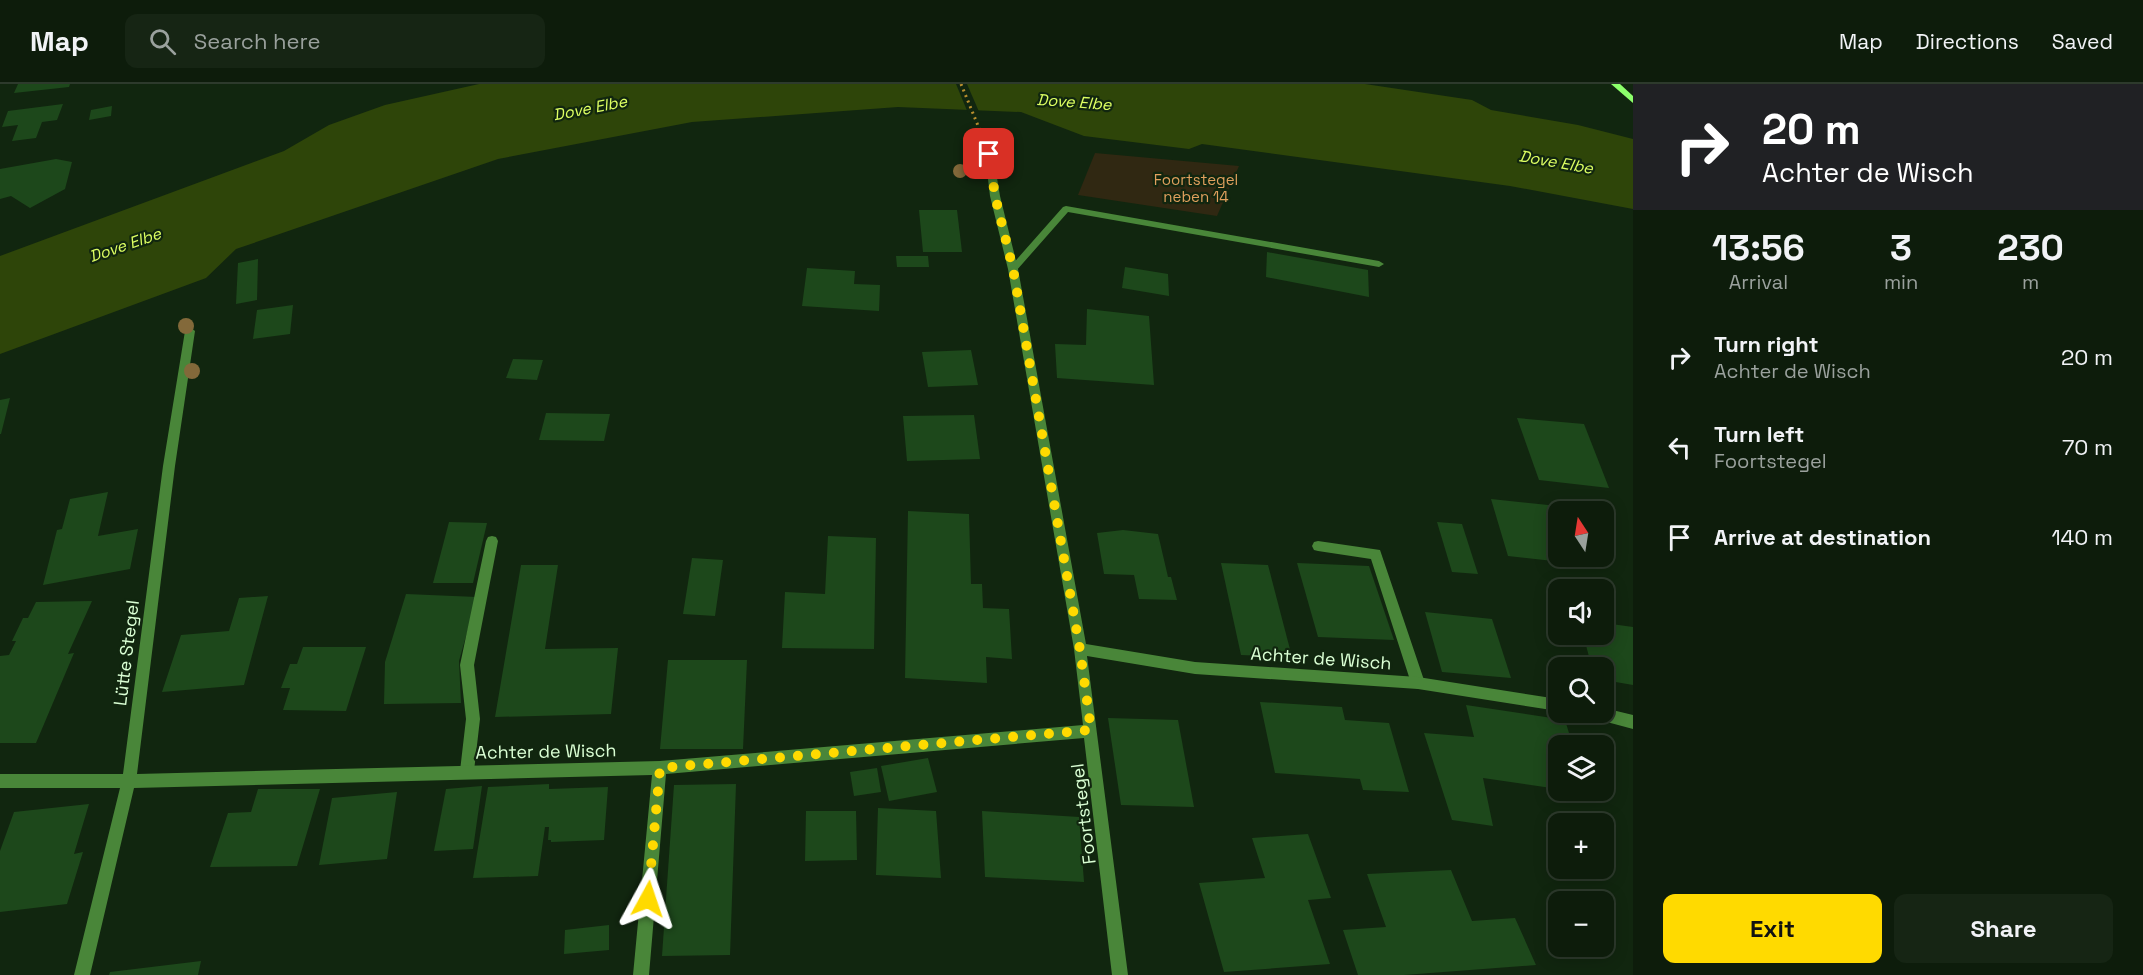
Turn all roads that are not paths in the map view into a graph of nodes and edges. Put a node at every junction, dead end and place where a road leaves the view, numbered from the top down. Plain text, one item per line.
1 (1615, 84) edge
2 (1633, 100) edge
3 (989, 154) dead end
4 (1379, 264) dead end
5 (1013, 269) junction
6 (190, 331) dead end
7 (492, 541) dead end
8 (1318, 546) dead end
9 (1080, 650) junction
10 (1418, 683) junction
11 (1548, 703) edge
12 (1614, 717) edge
13 (1633, 722) edge
14 (1091, 730) junction
15 (660, 768) junction
16 (467, 771) junction
17 (0, 781) edge
18 (129, 781) junction
19 (82, 975) edge
20 (640, 975) edge
21 (1120, 975) edge

1 - 2 main road
3 - 5 street, Foortstegel
4 - 5 street
5 - 9 street, Foortstegel
6 - 18 street, Lütte Stegel
7 - 16 street
8 - 10 street
9 - 10 street, Achter de Wisch
9 - 14 street, Foortstegel
10 - 11 street, Achter de Wisch
12 - 13 street
14 - 15 street, Achter de Wisch
14 - 21 street, Foortstegel
15 - 16 street, Achter de Wisch
15 - 20 street
16 - 18 street, Achter de Wisch
17 - 18 street, Achter de Wisch
18 - 19 street, Lütte Stegel

